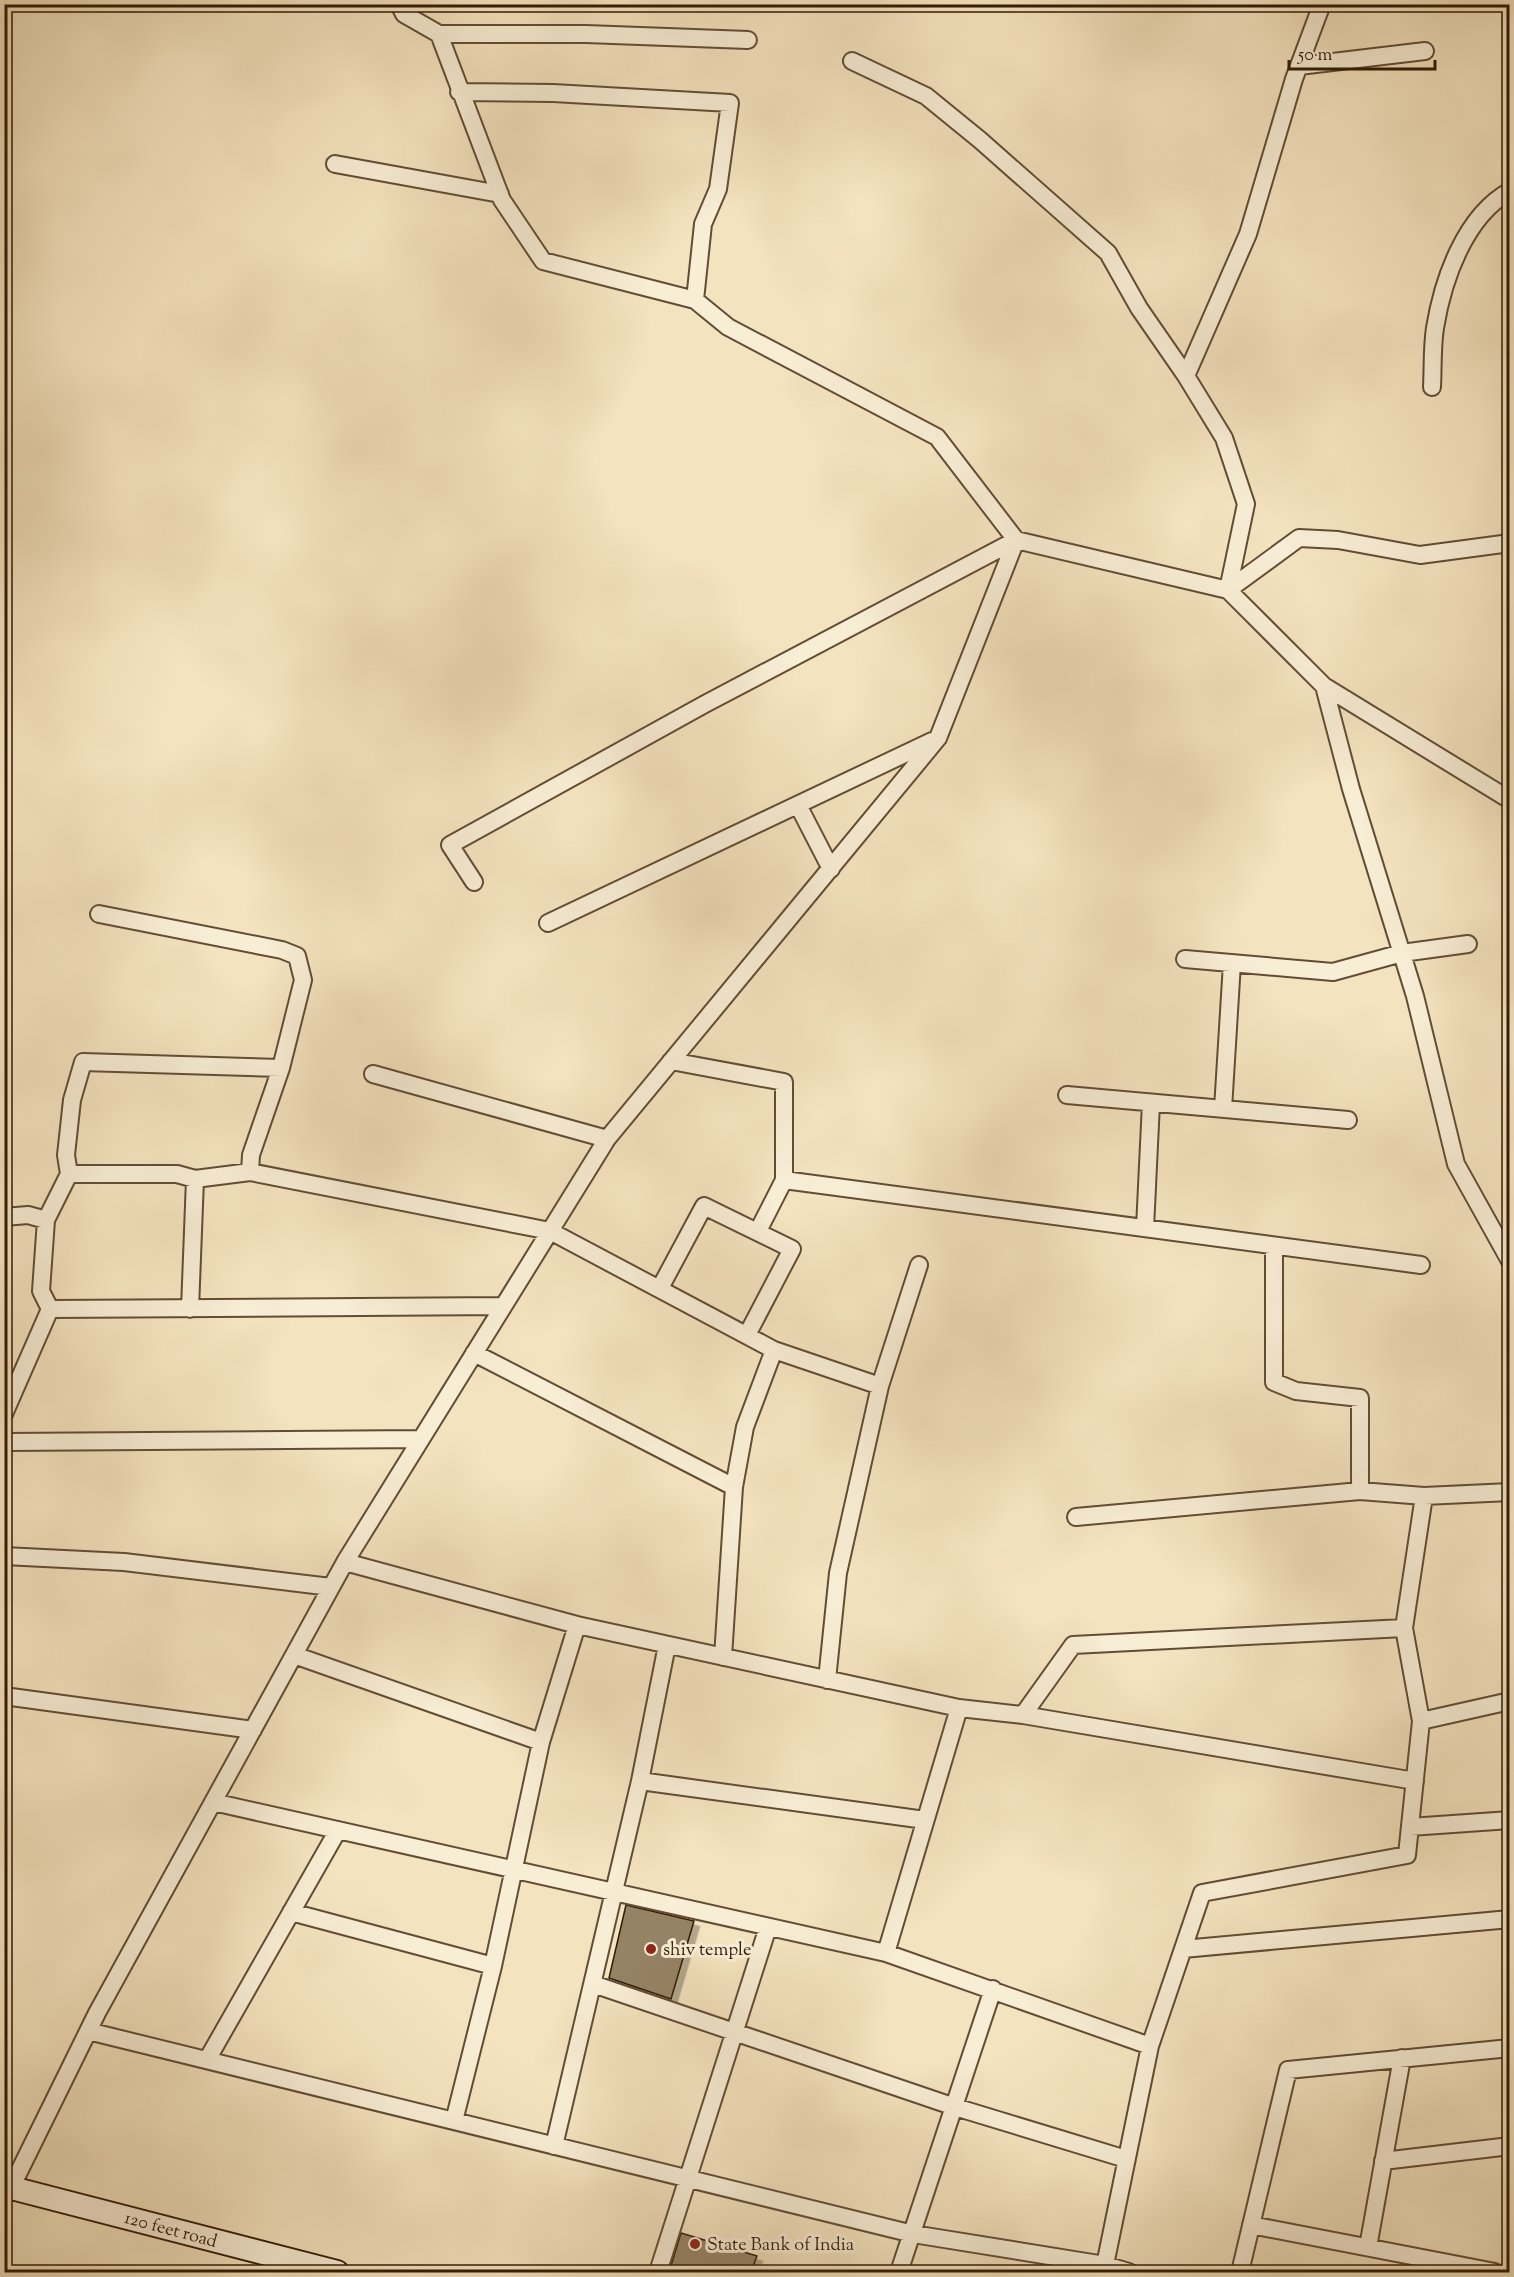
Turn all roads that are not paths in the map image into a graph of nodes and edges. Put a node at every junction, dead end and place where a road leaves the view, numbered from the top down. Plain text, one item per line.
1 (399, 4) edge
2 (1322, 4) edge
3 (439, 34) junction
4 (748, 40) dead end
5 (1425, 51) dead end
6 (852, 61) dead end
7 (1299, 66) junction
8 (459, 92) junction
9 (335, 164) dead end
10 (1509, 191) edge
11 (500, 194) junction
12 (695, 300) junction
13 (1186, 376) junction
14 (1432, 387) dead end
15 (1016, 540) junction
16 (1509, 543) edge
17 (1228, 590) junction
18 (1324, 686) junction
19 (938, 738) junction
20 (1509, 800) edge
21 (798, 805) junction
22 (831, 869) junction
23 (474, 882) dead end
24 (99, 914) dead end
25 (548, 923) dead end
26 (1468, 944) dead end
27 (1402, 953) junction
28 (1185, 959) dead end
29 (1232, 963) junction
30 (672, 1061) junction
31 (281, 1068) junction
32 (373, 1074) dead end
33 (1067, 1095) dead end
34 (1151, 1103) junction
35 (1223, 1109) junction
36 (1348, 1120) dead end
37 (607, 1139) junction
38 (250, 1172) junction
39 (69, 1174) junction
40 (195, 1179) junction
41 (784, 1180) junction
42 (4, 1217) edge
43 (46, 1220) junction
44 (1145, 1228) junction
45 (550, 1231) junction
46 (758, 1232) junction
47 (1274, 1246) junction
48 (1509, 1261) edge
49 (919, 1265) dead end
50 (1421, 1265) dead end
51 (660, 1288) junction
52 (503, 1306) junction
53 (190, 1308) junction
54 (50, 1309) junction
55 (747, 1335) junction
56 (774, 1350) junction
57 (474, 1353) junction
58 (11, 1385) edge
59 (880, 1386) junction
60 (4, 1414) edge
61 (421, 1439) junction
62 (4, 1442) edge
63 (734, 1487) junction
64 (1360, 1491) junction
65 (1509, 1492) edge
66 (1424, 1496) junction
67 (1076, 1517) dead end
68 (4, 1556) edge
69 (345, 1562) junction
70 (331, 1587) junction
71 (577, 1625) junction
72 (1404, 1628) junction
73 (667, 1645) junction
74 (294, 1655) junction
75 (723, 1657) junction
76 (827, 1680) junction
77 (4, 1696) edge
78 (1509, 1701) edge
79 (959, 1708) junction
80 (1023, 1715) junction
81 (1421, 1721) junction
82 (253, 1730) junction
83 (541, 1742) junction
84 (640, 1781) junction
85 (1415, 1781) junction
86 (213, 1803) junction
87 (926, 1820) junction
88 (1509, 1820) edge
89 (1410, 1827) junction
90 (338, 1830) junction
91 (513, 1869) junction
92 (612, 1892) junction
93 (291, 1912) junction
94 (1509, 1919) edge
95 (768, 1927) junction
96 (1183, 1949) junction
97 (886, 1953) junction
98 (493, 1966) junction
99 (593, 1984) junction
100 (993, 1989) junction
101 (88, 2031) junction
102 (735, 2032) junction
103 (1150, 2046) junction
104 (1509, 2048) edge
105 (1402, 2058) junction
106 (207, 2060) junction
107 (955, 2107) junction
108 (453, 2121) junction
109 (554, 2146) junction
110 (1509, 2146) edge
111 (1126, 2159) junction
112 (1383, 2161) junction
113 (688, 2179) junction
114 (8, 2187) edge
115 (1251, 2225) junction
116 (913, 2234) junction
117 (1368, 2247) junction
118 (1105, 2265) junction
119 (337, 2272) edge
120 (658, 2272) edge
121 (898, 2272) edge
122 (1129, 2272) edge
123 (1240, 2272) edge
124 (1495, 2272) edge

1 - 3 street
2 - 7 street
3 - 4 street
3 - 8 street
5 - 7 street
6 - 13 street
7 - 13 street
8 - 11 street
8 - 12 street
9 - 11 street
10 - 14 street
11 - 12 street
12 - 15 street
13 - 17 street
15 - 17 street
15 - 19 street
15 - 23 street
16 - 17 street
17 - 18 street
18 - 20 street
18 - 27 street
19 - 21 street
19 - 22 street
21 - 22 street
21 - 25 street
22 - 30 street
24 - 31 street
26 - 27 street
27 - 29 street
27 - 48 street
28 - 29 street
29 - 35 street
30 - 37 street
30 - 41 street
31 - 38 street
31 - 39 street
32 - 37 street
33 - 34 street
34 - 35 street
34 - 44 street
35 - 36 street
37 - 45 street
38 - 40 street
38 - 45 street
39 - 40 street
39 - 43 street
40 - 53 street
41 - 44 street
41 - 46 street
42 - 43 street
43 - 54 street
44 - 47 street
45 - 51 street
45 - 52 street
46 - 51 street
46 - 55 street
47 - 50 street
47 - 64 street
49 - 59 street
51 - 55 street
52 - 53 street
52 - 57 street
53 - 54 street
54 - 58 street
55 - 56 street
56 - 59 street
56 - 63 street
57 - 61 street
57 - 63 street
58 - 60 street
59 - 76 street
61 - 62 street
61 - 69 street
63 - 75 street
64 - 66 street
64 - 67 street
65 - 66 street
66 - 72 street
68 - 70 street
69 - 70 street
69 - 71 street
70 - 74 street
71 - 73 street
71 - 83 street
72 - 80 street
72 - 81 street
73 - 75 street
73 - 84 street
74 - 82 street
74 - 83 street
75 - 76 street
76 - 79 street
77 - 82 street
78 - 81 street
79 - 80 street
79 - 87 street
80 - 85 street
81 - 85 street
82 - 86 street
83 - 91 street
84 - 87 street
84 - 92 street
85 - 89 street
86 - 90 street
86 - 101 street
87 - 97 street
88 - 89 street
89 - 96 street
90 - 91 street
90 - 93 street
91 - 92 street
91 - 98 street
92 - 95 street
92 - 99 street
93 - 98 street
93 - 106 street
94 - 96 street
95 - 97 street
95 - 102 street
96 - 103 street
97 - 100 street
98 - 108 street
99 - 102 street
99 - 109 street
100 - 103 street
100 - 107 street
101 - 106 street
101 - 114 street
102 - 107 street
102 - 113 street
103 - 111 street
104 - 105 street
105 - 112 street
105 - 115 street
106 - 108 street
107 - 111 street
107 - 116 street
108 - 109 street
109 - 113 street
110 - 112 street
111 - 118 street
112 - 117 street
113 - 116 street
113 - 120 street
114 - 119 street, 120 feet road
115 - 117 street
115 - 123 street
116 - 118 street
116 - 121 street
117 - 124 street
118 - 122 street

